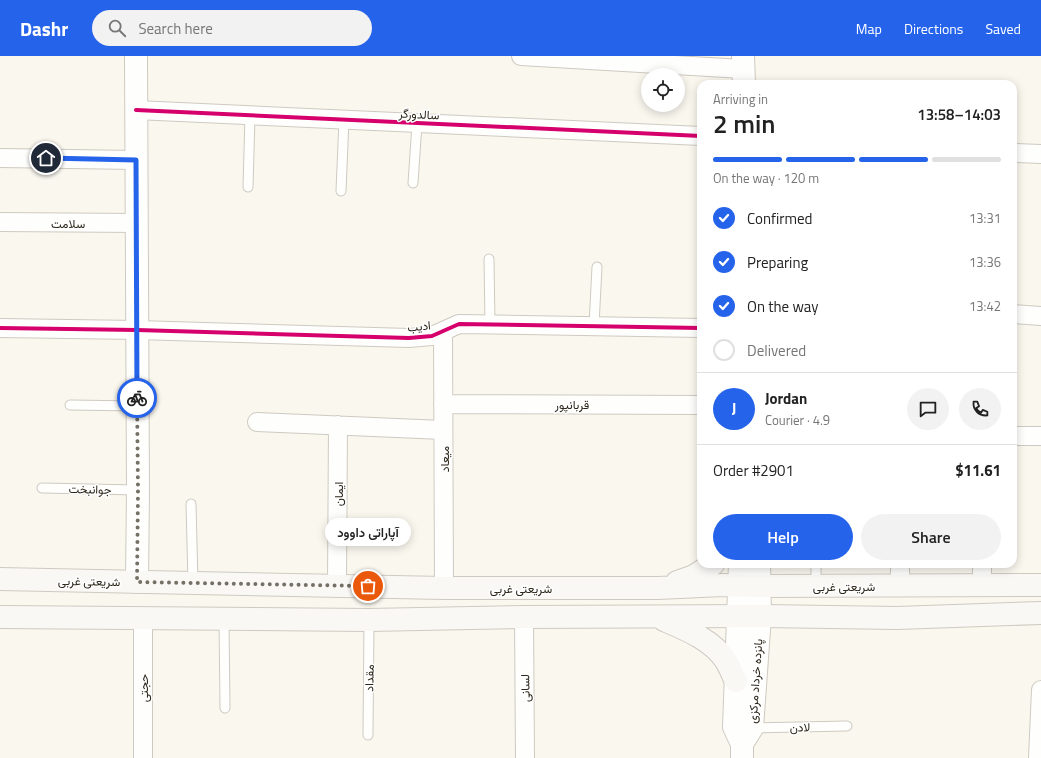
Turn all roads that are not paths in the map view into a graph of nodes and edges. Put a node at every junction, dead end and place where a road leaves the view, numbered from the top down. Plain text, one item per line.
1 (136, 56) edge
2 (521, 56) edge
3 (743, 70) edge
4 (136, 110) junction
5 (250, 116) junction
6 (344, 120) junction
7 (417, 124) junction
8 (697, 136) edge
9 (1017, 153) edge
10 (1041, 154) edge
11 (0, 158) edge
12 (136, 160) junction
13 (413, 183) dead end
14 (248, 187) dead end
15 (341, 191) dead end
16 (0, 222) edge
17 (137, 223) junction
18 (489, 259) dead end
19 (597, 268) dead end
20 (1017, 314) edge
21 (1041, 316) edge
22 (490, 324) junction
23 (594, 325) junction
24 (0, 328) edge
25 (697, 328) edge
26 (137, 330) junction
27 (443, 331) junction
28 (443, 404) junction
29 (70, 405) dead end
30 (697, 405) edge
31 (137, 406) junction
32 (257, 422) dead end
33 (338, 426) junction
34 (443, 430) junction
35 (1017, 436) edge
36 (1041, 436) edge
37 (42, 488) dead end
38 (138, 490) junction
39 (191, 504) dead end
40 (707, 568) edge
41 (742, 568) edge
42 (757, 568) edge
43 (816, 568) edge
44 (900, 568) edge
45 (982, 575) edge
46 (0, 579) edge
47 (137, 582) junction
48 (193, 583) junction
49 (1041, 585) edge
50 (337, 586) junction
51 (749, 586) junction
52 (816, 586) junction
53 (900, 586) junction
54 (444, 588) junction
55 (658, 588) junction
56 (1041, 613) edge
57 (760, 616) junction
58 (0, 617) edge
59 (524, 617) junction
60 (655, 617) junction
61 (738, 617) junction
62 (142, 618) junction
63 (224, 619) junction
64 (369, 620) junction
65 (736, 681) junction
66 (1041, 690) edge
67 (225, 708) dead end
68 (847, 726) dead end
69 (368, 735) dead end
70 (745, 743) edge
71 (143, 758) edge
72 (525, 758) edge
73 (1038, 758) edge

1 - 4 street
2 - 3 street
4 - 5 street, سالدورگر
4 - 12 street
5 - 6 street, سالدورگر
5 - 14 lane
6 - 7 street, سالدورگر
6 - 15 lane
7 - 8 street, سالدورگر
7 - 13 lane
9 - 10 street
11 - 12 street
12 - 17 street
16 - 17 street, سلامت
17 - 26 street
18 - 22 lane
19 - 23 lane
20 - 21 street
22 - 23 street, ادیب
22 - 27 street, ادیب
23 - 25 street, ادیب
24 - 26 street, ادیب
26 - 27 street, ادیب
26 - 31 street
27 - 28 street, میعاد
28 - 30 street, قربانپور
28 - 34 street, میعاد
29 - 31 lane
31 - 38 street
32 - 33 street
33 - 34 street
33 - 50 street, ایمان
34 - 54 street, میعاد
35 - 36 street
37 - 38 lane, جوانبخت
38 - 47 street
39 - 48 lane
40 - 55 main road
41 - 51 street
42 - 51 street
43 - 52 lane
44 - 53 street
45 - 49 main road, شریعتی غربی
45 - 53 main road, شریعتی غربی
46 - 47 main road, شریعتی غربی
47 - 48 main road, شریعتی غربی
48 - 50 main road, شریعتی غربی
50 - 54 main road, شریعتی غربی
51 - 52 main road, شریعتی غربی
51 - 55 main road, شریعتی غربی
51 - 57 street, پانزده خرداد مرکزی
51 - 61 street, پانزده خرداد مرکزی
52 - 53 main road, شریعتی غربی
54 - 55 main road, شریعتی غربی
56 - 57 main road
57 - 61 main road
57 - 70 street, پانزده خرداد مرکزی
58 - 62 main road
59 - 60 main road
59 - 64 main road
59 - 72 street, لسانی
60 - 61 main road
60 - 65 main road
61 - 65 street, پانزده خرداد مرکزی
62 - 63 main road
62 - 71 street, حجتی
63 - 64 main road
63 - 67 lane
64 - 69 lane, مقداد
65 - 70 street, پانزده خرداد مرکزی
66 - 73 street
68 - 70 lane, لادن

